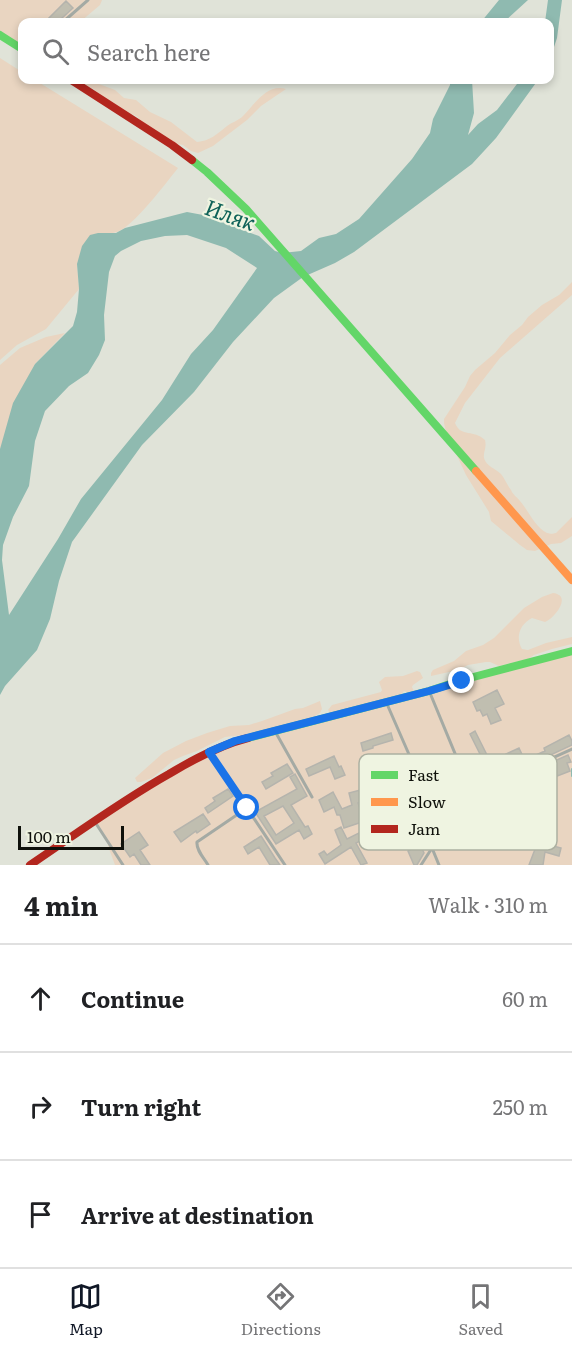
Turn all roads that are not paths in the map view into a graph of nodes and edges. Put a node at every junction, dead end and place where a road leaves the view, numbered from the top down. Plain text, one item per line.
1 (88, 0) edge
2 (68, 18) edge
3 (0, 35) edge
4 (18, 47) edge
5 (77, 84) edge
6 (572, 580) edge
7 (572, 651) edge
8 (429, 691) junction
9 (386, 702) junction
10 (274, 731) junction
11 (571, 750) edge
12 (209, 752) junction
13 (409, 754) edge
14 (455, 754) edge
15 (557, 756) edge
16 (312, 797) dead end
17 (247, 808) junction
18 (94, 820) junction
19 (431, 850) edge
20 (433, 850) edge
21 (30, 865) edge
22 (123, 865) edge
23 (208, 865) edge
24 (285, 865) edge
25 (421, 865) edge
26 (439, 865) edge

1 - 2 lane
3 - 4 street
5 - 6 street
7 - 8 street
8 - 9 street
8 - 14 lane
9 - 10 street
9 - 13 lane
10 - 12 street
10 - 16 lane
11 - 15 lane
12 - 17 lane
12 - 18 street
17 - 23 lane
17 - 24 lane
18 - 21 street
18 - 22 lane
19 - 25 lane
20 - 26 lane

